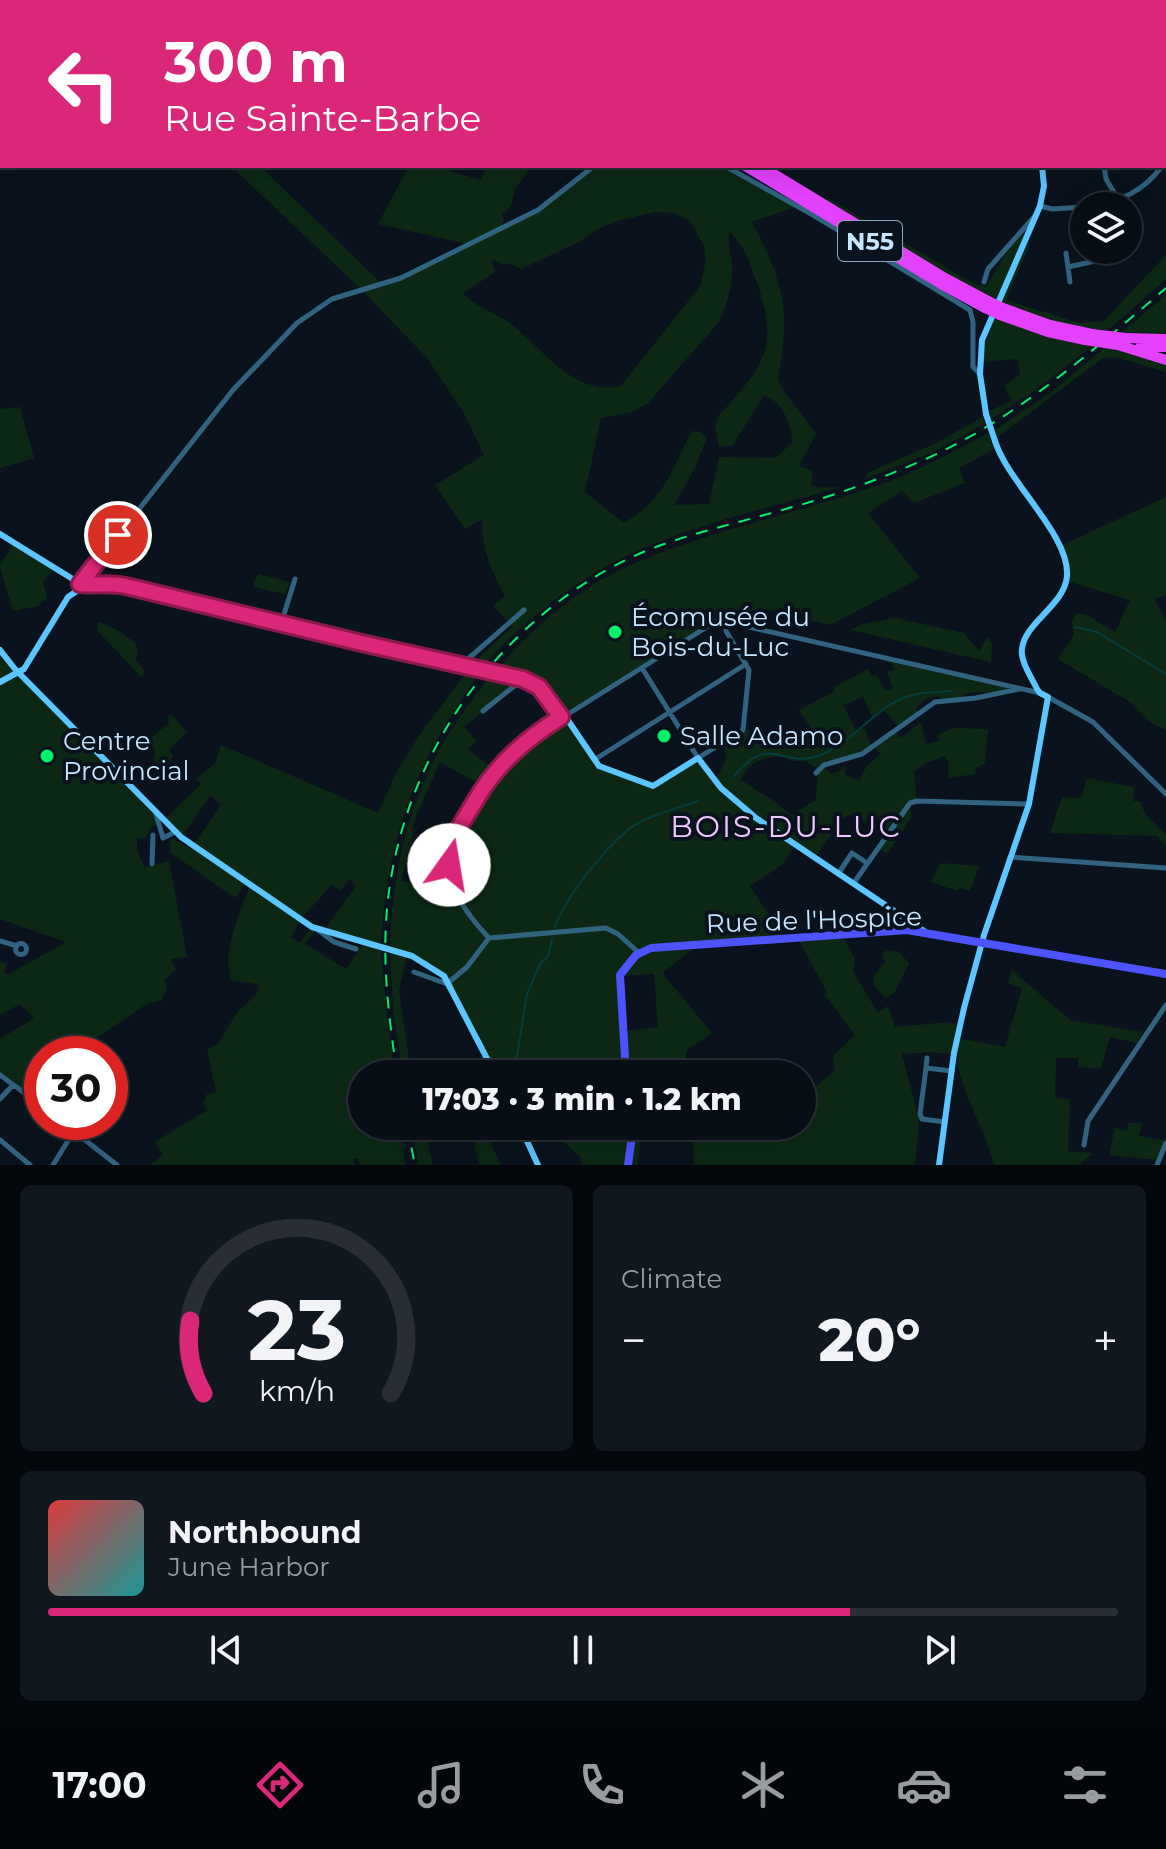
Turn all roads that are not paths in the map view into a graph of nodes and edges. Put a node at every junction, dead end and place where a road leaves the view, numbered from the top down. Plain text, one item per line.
1 (591, 168) edge
2 (729, 168) edge
3 (748, 168) edge
4 (764, 168) edge
5 (1042, 168) edge
6 (1104, 168) edge
7 (1160, 168) edge
8 (1114, 192) edge
9 (1136, 192) edge
10 (1070, 208) edge
11 (1038, 209) junction
12 (1066, 253) dead end
13 (1082, 264) edge
14 (1068, 267) junction
15 (984, 282) dead end
16 (1070, 282) dead end
17 (987, 304) junction
18 (1166, 339) edge
19 (1122, 342) junction
20 (1166, 347) edge
21 (1166, 360) edge
22 (980, 374) junction
23 (0, 534) edge
24 (295, 579) dead end
25 (82, 585) junction
26 (524, 610) dead end
27 (726, 622) junction
28 (281, 624) junction
29 (0, 650) edge
30 (746, 664) junction
31 (460, 666) junction
32 (642, 668) junction
33 (18, 672) junction
34 (523, 679) junction
35 (0, 682) edge
36 (1024, 689) junction
37 (1040, 693) junction
38 (1048, 697) junction
39 (483, 711) dead end
40 (669, 713) junction
41 (563, 716) junction
42 (698, 758) junction
43 (594, 760) junction
44 (816, 773) dead end
45 (1166, 794) edge
46 (1029, 804) junction
47 (156, 814) junction
48 (175, 832) junction
49 (153, 835) dead end
50 (1009, 857) junction
51 (867, 863) junction
52 (152, 864) dead end
53 (1166, 868) edge
54 (838, 874) junction
55 (853, 884) junction
56 (316, 929) junction
57 (928, 933) junction
58 (489, 938) junction
59 (0, 941) edge
60 (982, 942) junction
61 (17, 946) dead end
62 (356, 949) dead end
63 (639, 953) junction
64 (414, 972) dead end
65 (1166, 974) edge
66 (450, 984) junction
67 (1166, 1005) edge
68 (927, 1058) dead end
69 (488, 1060) edge
70 (625, 1060) edge
71 (926, 1068) junction
72 (952, 1071) junction
73 (0, 1075) edge
74 (13, 1085) junction
75 (24, 1093) edge
76 (0, 1099) edge
77 (945, 1122) junction
78 (0, 1140) edge
79 (68, 1140) edge
80 (85, 1140) edge
81 (526, 1140) edge
82 (631, 1140) edge
83 (1166, 1143) edge
84 (1084, 1145) dead end
85 (30, 1165) edge
86 (53, 1165) edge
87 (117, 1165) edge
88 (538, 1165) edge
89 (628, 1165) edge
90 (939, 1165) edge
91 (1157, 1165) edge

1 - 25 street
2 - 22 street
3 - 17 highway, N55
4 - 17 highway, N55
5 - 11 street
6 - 8 street
7 - 9 street
10 - 11 street
11 - 15 street
11 - 22 street
12 - 14 street
13 - 14 street
14 - 16 street
17 - 19 highway, N55, bridge
18 - 19 highway, N55
19 - 20 highway, N55
19 - 21 highway
22 - 37 street, bridge
23 - 25 street
24 - 28 street
25 - 28 street
25 - 33 street
26 - 31 street
27 - 30 street
27 - 32 street
27 - 36 street
28 - 31 street
29 - 33 street
30 - 40 street
30 - 42 street
31 - 34 street
32 - 40 street
32 - 41 street
33 - 35 street
33 - 47 street
34 - 39 street
34 - 41 street
36 - 37 street
36 - 44 street
37 - 38 street
38 - 45 street
38 - 46 street
40 - 42 street
40 - 43 street
41 - 43 street
41 - 58 street
42 - 43 street
42 - 54 street
46 - 50 street
46 - 51 street
47 - 48 street
47 - 48 street
48 - 56 street
49 - 52 street
50 - 53 street
50 - 60 street
51 - 54 street
51 - 55 street
54 - 55 street
55 - 57 street
56 - 62 street
56 - 66 street
57 - 60 main road, Rue de l'Hospice
57 - 63 main road, Rue de l'Hospice
58 - 63 street
58 - 66 street
59 - 61 street
60 - 65 main road, Rue de l'Hospice
60 - 72 street
63 - 70 main road
64 - 66 street
66 - 69 street
67 - 84 street
68 - 71 street
71 - 72 street
71 - 77 street
72 - 77 street
73 - 74 street
74 - 75 street
74 - 76 street
77 - 90 street
78 - 85 street
79 - 86 street
80 - 87 street
81 - 88 street
82 - 89 main road
83 - 91 street

